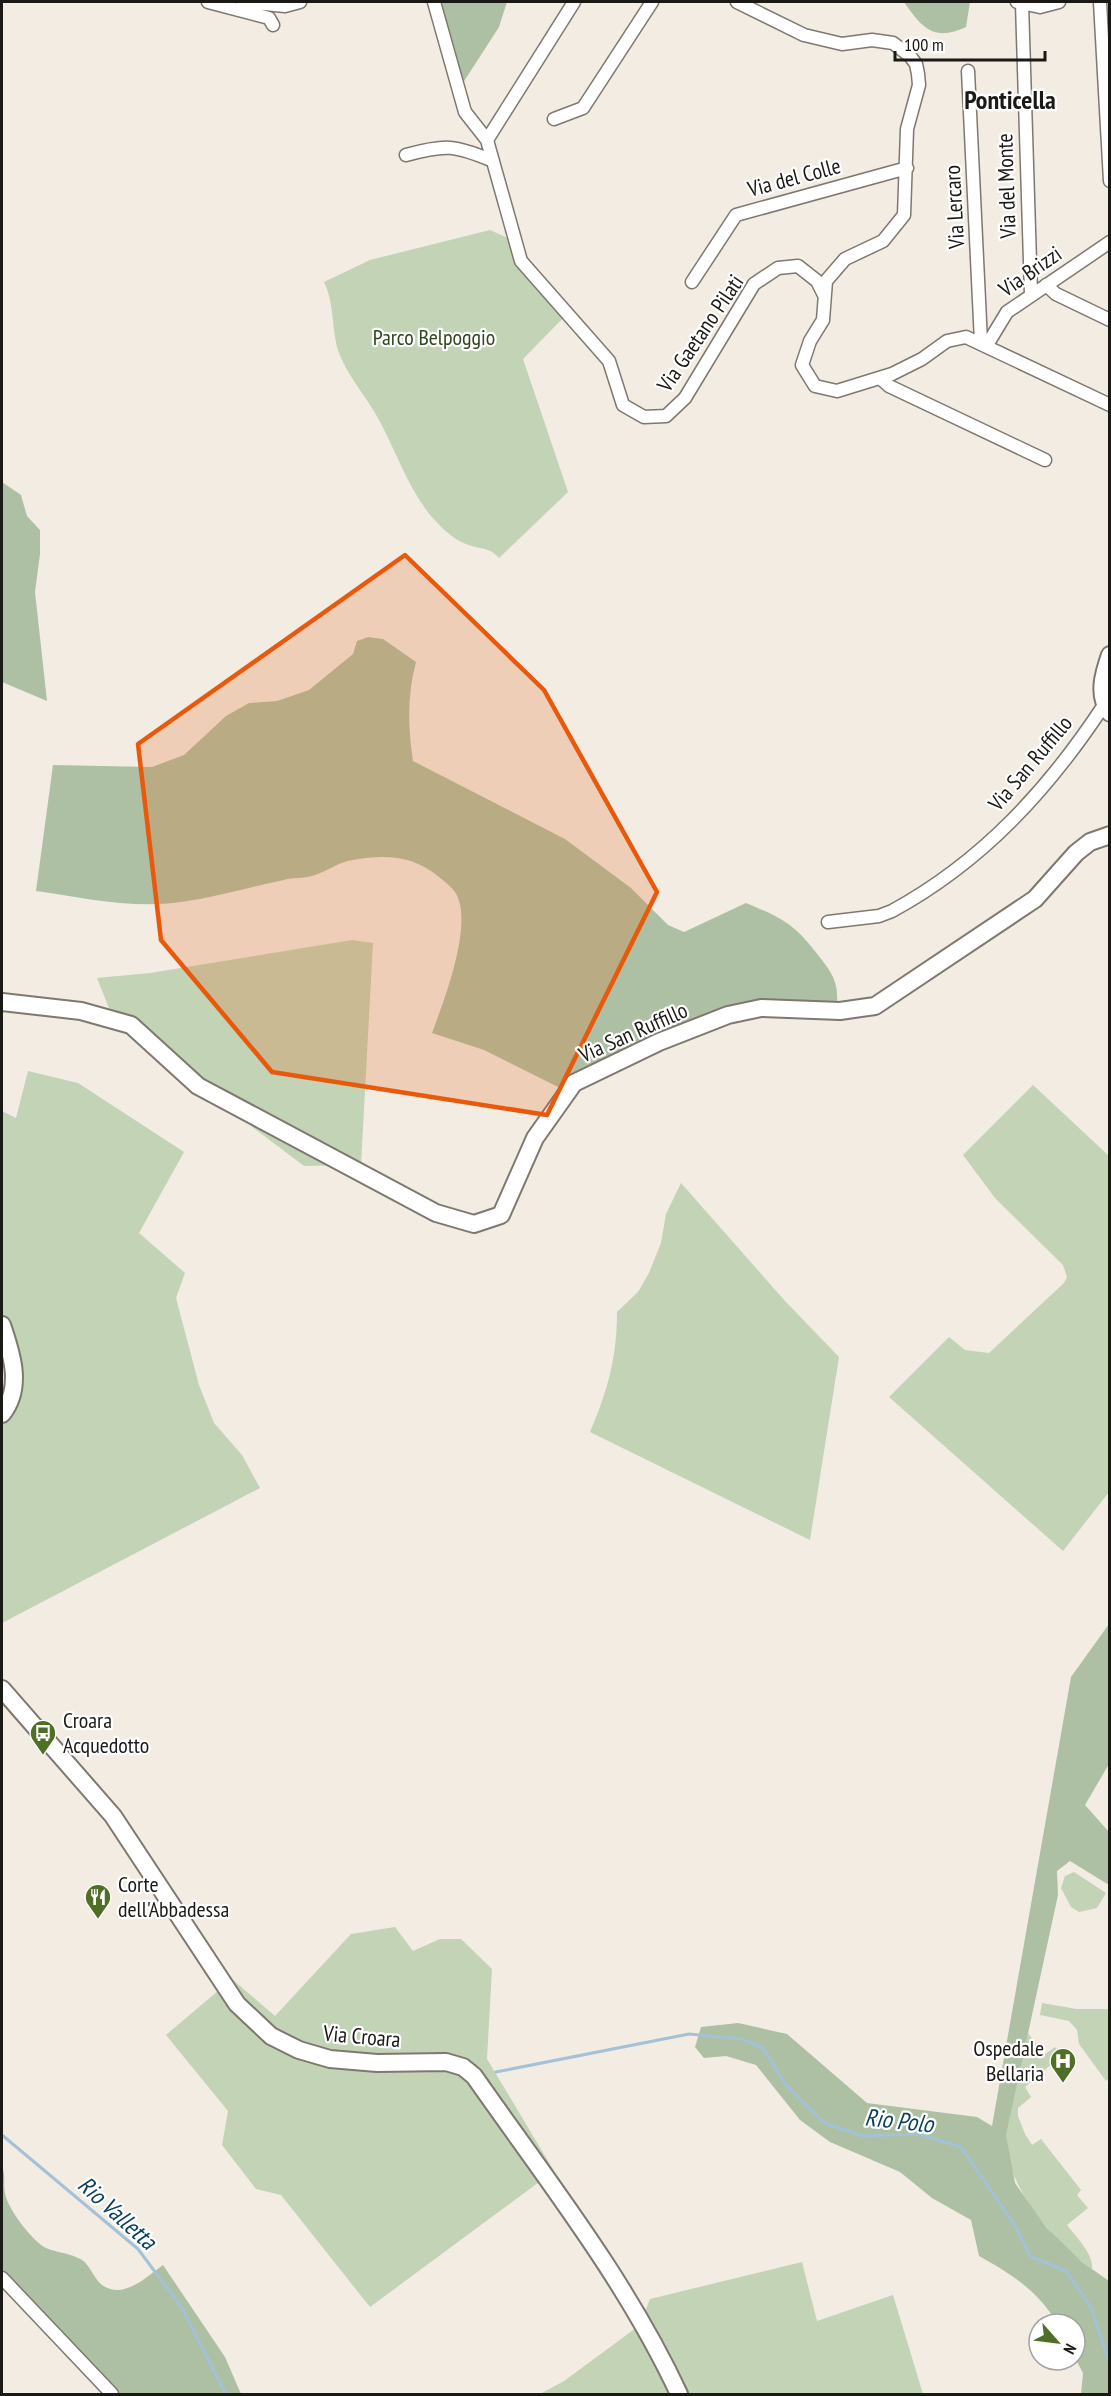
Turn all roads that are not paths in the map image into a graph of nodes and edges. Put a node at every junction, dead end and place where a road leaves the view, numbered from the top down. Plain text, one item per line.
1 (208, 2) edge
2 (243, 2) edge
3 (300, 2) edge
4 (434, 2) edge
5 (574, 2) edge
6 (652, 2) edge
7 (737, 2) edge
8 (1059, 2) edge
9 (1100, 2) edge
10 (1019, 3) edge
11 (1044, 4) edge
12 (273, 25) dead end
13 (968, 71) dead end
14 (554, 119) dead end
15 (487, 140) junction
16 (406, 155) dead end
17 (493, 162) junction
18 (907, 168) junction
19 (1110, 181) edge
20 (1110, 242) edge
21 (692, 282) dead end
22 (1046, 285) junction
23 (1031, 294) junction
24 (824, 295) junction
25 (1110, 320) edge
26 (984, 344) junction
27 (880, 378) junction
28 (1110, 405) edge
29 (1045, 460) dead end
30 (1110, 655) edge
31 (1107, 709) edge
32 (1110, 835) edge
33 (828, 922) dead end
34 (2, 1002) edge
35 (2, 1325) edge
36 (2, 1414) edge
37 (2, 1689) edge
38 (2, 2278) edge
39 (112, 2394) edge
40 (679, 2394) edge

1 - 12 street
2 - 3 street
4 - 15 street, Via Gaetano Pilati
5 - 15 street
6 - 14 street
7 - 18 street
8 - 11 street
9 - 19 street
10 - 11 street
10 - 23 street, Via del Monte
13 - 26 street, Via Lercaro
15 - 17 street, Via Gaetano Pilati
16 - 17 street
17 - 24 street, Via Gaetano Pilati
18 - 21 street, Via del Colle
18 - 24 street
20 - 22 street, Via Brizzi
22 - 23 street, Via Brizzi
22 - 25 street
23 - 26 street, Via Brizzi
24 - 27 street
26 - 27 street
26 - 28 street
27 - 29 street
30 - 31 street, Via San Ruffillo
31 - 33 street, Via San Ruffillo
32 - 34 street, Via San Ruffillo
35 - 36 street
37 - 40 street, Via Croara
38 - 39 street

